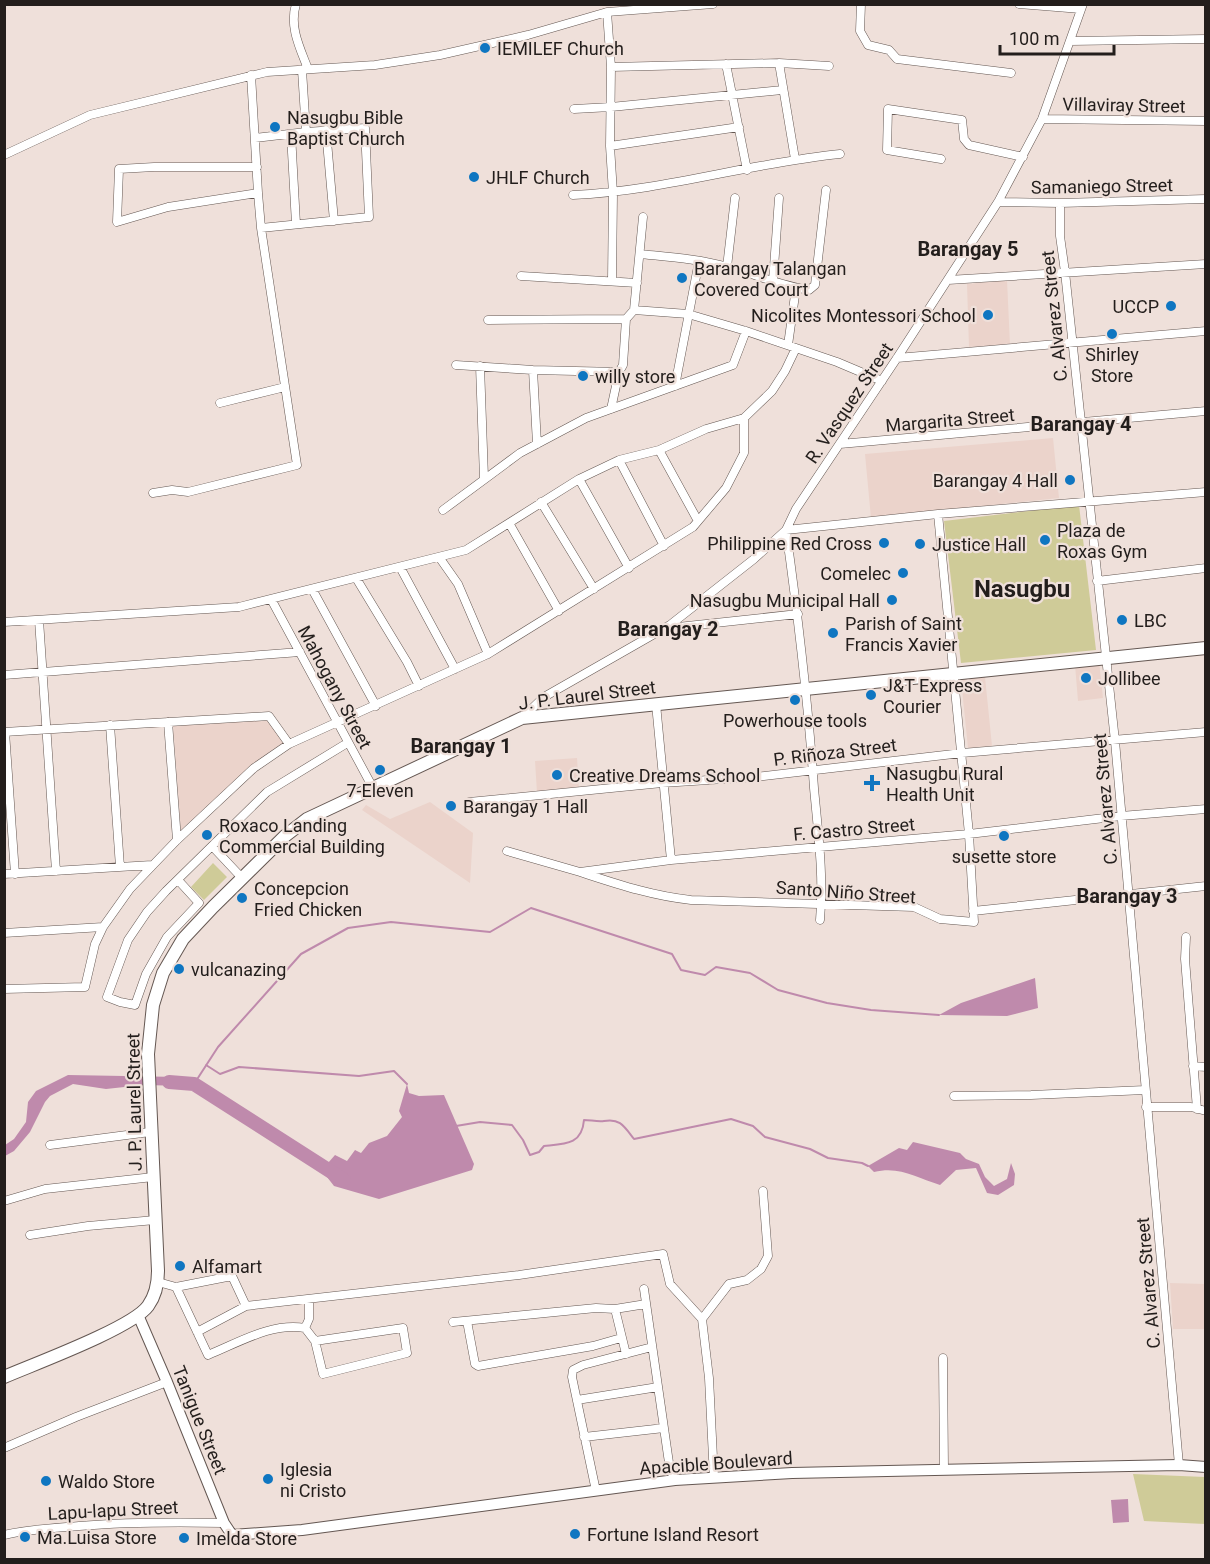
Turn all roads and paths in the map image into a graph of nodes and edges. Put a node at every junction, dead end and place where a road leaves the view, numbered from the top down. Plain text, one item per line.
1 (296, 4) edge
2 (713, 4) edge
3 (861, 4) edge
4 (1019, 4) edge
5 (653, 7) edge
6 (1082, 7) edge
7 (607, 12) junction
8 (1206, 39) edge
9 (1070, 41) junction
10 (779, 63) junction
11 (726, 64) junction
12 (829, 66) dead end
13 (610, 67) junction
14 (305, 69) junction
15 (1011, 73) dead end
16 (251, 75) junction
17 (782, 90) junction
18 (733, 94) junction
19 (611, 107) junction
20 (574, 109) dead end
21 (1042, 119) junction
22 (1206, 121) edge
23 (739, 126) junction
24 (326, 130) junction
25 (306, 132) junction
26 (291, 134) junction
27 (255, 138) junction
28 (610, 146) junction
29 (840, 154) dead end
30 (4, 155) edge
31 (1023, 157) junction
32 (795, 159) junction
33 (941, 159) dead end
34 (257, 167) junction
35 (747, 170) junction
36 (826, 190) dead end
37 (258, 193) junction
38 (613, 193) junction
39 (573, 195) dead end
40 (735, 198) dead end
41 (779, 198) dead end
42 (1206, 200) edge
43 (998, 202) junction
44 (1060, 203) junction
45 (643, 217) dead end
46 (334, 221) junction
47 (296, 224) junction
48 (261, 228) junction
49 (640, 254) junction
50 (699, 261) junction
51 (1206, 264) edge
52 (728, 267) junction
53 (1065, 272) junction
54 (521, 276) dead end
55 (948, 280) junction
56 (612, 281) junction
57 (773, 281) junction
58 (637, 283) junction
59 (796, 288) junction
60 (634, 310) junction
61 (688, 314) junction
62 (626, 319) junction
63 (488, 320) dead end
64 (746, 331) junction
65 (1206, 331) edge
66 (1072, 344) junction
67 (792, 347) junction
68 (897, 358) junction
69 (456, 365) dead end
70 (480, 366) junction
71 (533, 370) junction
72 (619, 372) junction
73 (882, 381) junction
74 (675, 386) junction
75 (285, 387) junction
76 (220, 403) dead end
77 (611, 409) junction
78 (1206, 411) edge
79 (744, 418) junction
80 (1082, 423) junction
81 (537, 444) junction
82 (840, 444) junction
83 (659, 450) junction
84 (619, 460) junction
85 (484, 478) junction
86 (579, 479) junction
87 (1206, 492) edge
88 (153, 493) dead end
89 (541, 502) junction
90 (1089, 502) junction
91 (443, 510) dead end
92 (938, 514) junction
93 (698, 521) junction
94 (509, 523) junction
95 (786, 530) junction
96 (664, 546) junction
97 (439, 557) junction
98 (400, 567) junction
99 (629, 568) junction
100 (1206, 568) edge
101 (356, 578) junction
102 (1097, 581) junction
103 (312, 589) junction
104 (594, 589) junction
105 (271, 599) junction
106 (559, 611) junction
107 (798, 614) junction
108 (39, 620) junction
109 (4, 622) edge
110 (670, 625) junction
111 (1206, 648) edge
112 (300, 652) junction
113 (488, 654) junction
114 (1106, 658) junction
115 (455, 669) junction
116 (42, 672) junction
117 (953, 674) junction
118 (4, 675) edge
119 (419, 686) junction
120 (806, 689) junction
121 (656, 704) junction
122 (376, 706) junction
123 (522, 718) junction
124 (168, 722) junction
125 (338, 724) junction
126 (110, 725) junction
127 (47, 729) junction
128 (5, 732) edge
129 (1206, 732) edge
130 (1115, 741) junction
131 (289, 744) junction
132 (344, 745) dead end
133 (962, 753) junction
134 (813, 770) junction
135 (662, 783) junction
136 (373, 788) junction
137 (469, 802) dead end
138 (1206, 809) edge
139 (1120, 816) junction
140 (969, 834) junction
141 (177, 840) junction
142 (212, 846) junction
143 (819, 848) junction
144 (507, 851) dead end
145 (671, 860) junction
146 (152, 865) junction
147 (120, 867) junction
148 (56, 871) junction
149 (580, 872) junction
150 (4, 874) edge
151 (15, 874) junction
152 (242, 878) junction
153 (178, 880) junction
154 (1206, 886) edge
155 (1129, 894) junction
156 (822, 904) junction
157 (973, 911) junction
158 (820, 920) dead end
159 (103, 927) junction
160 (4, 933) edge
161 (1186, 937) dead end
162 (4, 989) edge
163 (1193, 1066) junction
164 (1206, 1066) edge
165 (1145, 1090) junction
166 (954, 1096) dead end
167 (1146, 1107) junction
168 (1201, 1110) edge
169 (150, 1132) junction
170 (50, 1145) dead end
171 (153, 1177) junction
172 (764, 1191) dead end
173 (4, 1201) edge
174 (155, 1220) junction
175 (30, 1235) dead end
176 (158, 1282) junction
177 (176, 1287) junction
178 (644, 1289) dead end
179 (309, 1300) junction
180 (646, 1304) junction
181 (246, 1306) junction
182 (615, 1309) junction
183 (138, 1315) junction
184 (702, 1319) junction
185 (467, 1321) junction
186 (453, 1322) dead end
187 (305, 1328) junction
188 (197, 1332) junction
189 (621, 1338) junction
190 (315, 1341) junction
191 (652, 1347) junction
192 (626, 1354) junction
193 (943, 1358) dead end
194 (4, 1377) edge
195 (167, 1382) junction
196 (658, 1388) junction
197 (577, 1400) junction
198 (664, 1428) junction
199 (584, 1437) junction
200 (4, 1448) edge
201 (1179, 1465) junction
202 (1206, 1467) edge
203 (944, 1470) junction
204 (714, 1478) junction
205 (675, 1480) junction
206 (596, 1491) junction
207 (224, 1523) junction
208 (5, 1534) edge
209 (232, 1535) joint

1 - 14 street
2 - 5 street
3 - 15 street
4 - 6 street
5 - 7 street
6 - 9 street, R. Vasquez Street
7 - 13 street
7 - 14 street
8 - 9 street
9 - 21 street, R. Vasquez Street
10 - 11 street
10 - 12 street
10 - 17 street
11 - 13 street
11 - 18 street
13 - 19 street
14 - 16 street
14 - 25 street
16 - 27 street
16 - 30 street
17 - 18 street
17 - 32 street
18 - 19 street
18 - 23 street
19 - 20 street
19 - 28 street
21 - 22 street, Villaviray Street
21 - 31 street, R. Vasquez Street
23 - 28 street
23 - 35 street
24 - 25 street
24 - 46 street
24 - 46 street
25 - 26 street
26 - 27 street
26 - 47 street
27 - 34 street
28 - 38 street
29 - 32 street
31 - 33 street
31 - 43 street, R. Vasquez Street
32 - 35 street
34 - 37 street
34 - 37 street
35 - 38 street
36 - 59 street
37 - 48 street
38 - 39 street
38 - 56 street
40 - 52 street
41 - 57 street
42 - 44 street, Samaniego Street
43 - 44 street, Samaniego Street
43 - 55 street, R. Vasquez Street
44 - 53 street, C. Alvarez Street
45 - 49 street
46 - 47 street
47 - 48 street
48 - 75 street
49 - 50 street
49 - 58 street
50 - 52 street
50 - 61 street
51 - 53 street
52 - 57 street
53 - 55 street
53 - 66 street, C. Alvarez Street
54 - 56 street
55 - 68 street, R. Vasquez Street
56 - 58 street
57 - 59 street
58 - 60 street
59 - 67 street
60 - 61 street
60 - 62 street
61 - 64 street
61 - 74 street
62 - 63 street
62 - 72 street
64 - 67 street
64 - 74 street
65 - 66 street
66 - 68 street
66 - 80 street, C. Alvarez Street
67 - 73 street
67 - 79 street
68 - 73 street, R. Vasquez Street
69 - 70 street
70 - 71 street
70 - 85 street
71 - 72 street
71 - 81 street
72 - 77 street
73 - 82 street, R. Vasquez Street
74 - 77 street
75 - 76 street
75 - 88 street
77 - 81 street
78 - 80 street, Margarita Street
79 - 83 street
79 - 93 street
80 - 82 street, Margarita Street
80 - 90 street, C. Alvarez Street
81 - 85 street
82 - 95 street, R. Vasquez Street
83 - 84 street
83 - 93 street
84 - 86 street
84 - 96 street
85 - 91 street
86 - 89 street
86 - 99 street
87 - 90 street
89 - 94 street
89 - 104 street
90 - 92 street
90 - 102 street, C. Alvarez Street
92 - 95 street
92 - 117 street
93 - 96 street
94 - 97 street
94 - 106 street
95 - 107 street
95 - 110 street, R. Vasquez Street
96 - 99 street
97 - 98 street
97 - 113 street
98 - 101 street
98 - 115 street
99 - 104 street
100 - 102 street
101 - 103 street
101 - 119 street
102 - 114 street, C. Alvarez Street
103 - 105 street
103 - 122 street
104 - 106 street
105 - 108 street
105 - 112 street, Mahogany Street
106 - 113 street
107 - 110 street
107 - 120 street
108 - 109 street
108 - 116 street
110 - 123 street, R. Vasquez Street
111 - 114 main road, J. P. Laurel Street
112 - 116 street
112 - 125 street, Mahogany Street
113 - 115 street
114 - 117 main road, J. P. Laurel Street
114 - 130 street, C. Alvarez Street
115 - 119 street
116 - 118 street
116 - 127 street
117 - 120 main road, J. P. Laurel Street
117 - 133 street
119 - 122 street
120 - 121 main road, J. P. Laurel Street
120 - 134 street
121 - 123 main road, J. P. Laurel Street
121 - 135 street
122 - 125 street
123 - 136 main road, J. P. Laurel Street
124 - 126 street
124 - 131 street
124 - 141 street
125 - 131 street
125 - 136 street, Mahogany Street
126 - 127 street
126 - 147 street
127 - 128 street
127 - 148 street
128 - 151 street
129 - 130 street, P. Riñoza Street
130 - 133 street, P. Riñoza Street
130 - 139 street, C. Alvarez Street
131 - 141 street
132 - 142 street
133 - 134 street, P. Riñoza Street
133 - 140 street
134 - 135 street, P. Riñoza Street
134 - 143 street
135 - 137 street, P. Riñoza Street
135 - 145 street
136 - 152 main road, J. P. Laurel Street
138 - 139 street, F. Castro Street
139 - 140 street, F. Castro Street
139 - 155 street, C. Alvarez Street
140 - 143 street, F. Castro Street
140 - 157 street
141 - 146 street
142 - 152 street
142 - 153 street
143 - 145 street, F. Castro Street
143 - 156 street
144 - 149 street, F. Castro Street
145 - 149 street, F. Castro Street
146 - 147 street
146 - 159 street
147 - 148 street
148 - 151 street
149 - 156 street, Santo Niño Street
150 - 151 street
152 - 169 main road, J. P. Laurel Street
153 - 153 street
154 - 155 street, Santo Niño Street
155 - 157 street, Santo Niño Street
155 - 165 street, C. Alvarez Street
156 - 157 street, Santo Niño Street
156 - 158 street
159 - 160 street
159 - 162 street
161 - 163 street
163 - 164 street
163 - 168 street
165 - 166 street
165 - 167 street, C. Alvarez Street
167 - 168 street
167 - 201 street, C. Alvarez Street
169 - 170 street
169 - 171 main road, J. P. Laurel Street
171 - 173 street
171 - 174 main road, J. P. Laurel Street
172 - 184 street
174 - 175 street
174 - 176 main road, J. P. Laurel Street
176 - 177 street
176 - 183 main road, J. P. Laurel Street
177 - 181 street
177 - 188 street
178 - 180 street
179 - 181 street
179 - 184 street
179 - 187 street
180 - 182 street
180 - 191 street
181 - 188 street
182 - 185 street
182 - 189 street
183 - 194 main road, J. P. Laurel Street
183 - 195 street, Tanigue Street
184 - 204 street
185 - 186 street
185 - 189 street
187 - 188 street
187 - 190 street
189 - 192 street
190 - 190 street
191 - 192 street
191 - 196 street
192 - 197 street
193 - 203 street
195 - 200 street
195 - 207 street, Tanigue Street
196 - 197 street
196 - 198 street
197 - 199 street
198 - 199 street
198 - 205 street
199 - 206 street
201 - 202 street, Apacible Boulevard
201 - 203 street, Apacible Boulevard
203 - 204 street, Apacible Boulevard
204 - 205 street, Apacible Boulevard
205 - 206 street, Apacible Boulevard
206 - 209 street, Apacible Boulevard
207 - 208 street, Lapu-lapu Street
207 - 209 street, Tanigue Street

